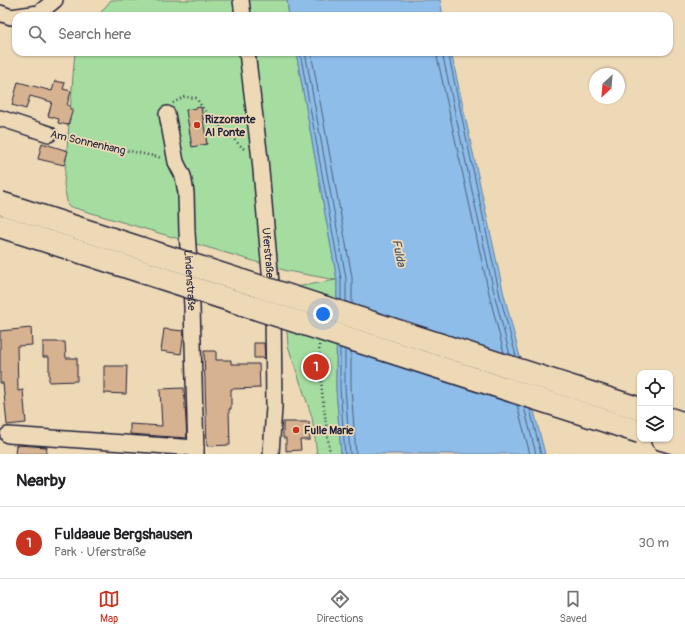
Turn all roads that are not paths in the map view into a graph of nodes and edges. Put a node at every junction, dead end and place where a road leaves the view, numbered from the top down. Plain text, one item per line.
1 (55, 0) edge
2 (241, 0) edge
3 (41, 12) edge
4 (242, 12) edge
5 (0, 13) edge
6 (12, 17) edge
7 (247, 56) edge
8 (167, 114) road end
9 (0, 118) edge
10 (49, 134) road end
11 (0, 203) edge
12 (0, 226) edge
13 (637, 408) edge
14 (673, 420) edge
15 (685, 424) edge
16 (637, 431) edge
17 (8, 435) dead end
18 (672, 442) edge
19 (685, 446) edge
20 (196, 451) edge
21 (271, 454) edge

1 - 3 street
2 - 4 street
5 - 6 street
7 - 21 street, Uferstraße
8 - 20 street, Lindenstraße
9 - 10 street, Am Sonnenhang
11 - 13 highway, bridge
12 - 16 highway, bridge
14 - 15 highway
17 - 20 street, Lindenstraße
18 - 19 highway

